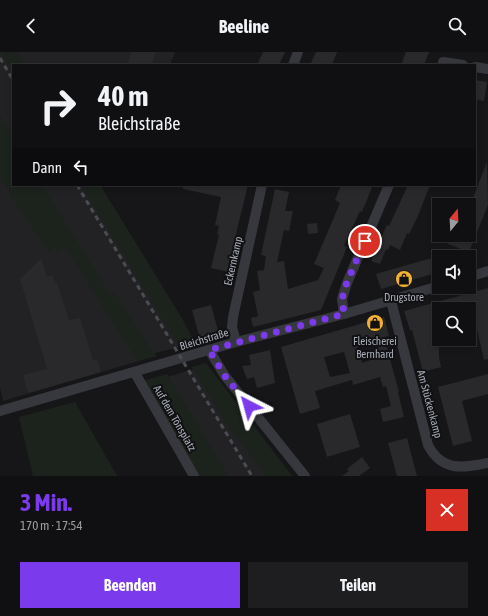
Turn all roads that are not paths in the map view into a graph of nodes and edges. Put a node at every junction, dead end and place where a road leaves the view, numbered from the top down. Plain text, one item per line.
1 (298, 52) edge
2 (447, 52) edge
3 (293, 64) edge
4 (442, 64) edge
5 (476, 67) edge
6 (488, 68) edge
7 (262, 186) edge
8 (389, 186) edge
9 (488, 271) edge
10 (476, 275) edge
11 (432, 288) edge
12 (391, 301) junction
13 (344, 314) junction
14 (236, 342) junction
15 (209, 350) junction
16 (135, 373) junction
17 (0, 411) edge
18 (488, 463) edge
19 (194, 476) edge
20 (305, 476) edge

1 - 3 street
2 - 4 street
5 - 6 street
7 - 14 street, Eckernkamp
8 - 13 street
9 - 10 street
11 - 12 street, Bleichstraße
12 - 13 street, Bleichstraße
12 - 18 street, Am Stückenkamp
13 - 14 street, Bleichstraße
14 - 15 street, Bleichstraße
15 - 16 street, Bleichstraße
15 - 20 street
16 - 17 street, Bleichstraße
16 - 19 street, Auf dem Tönsplatz

